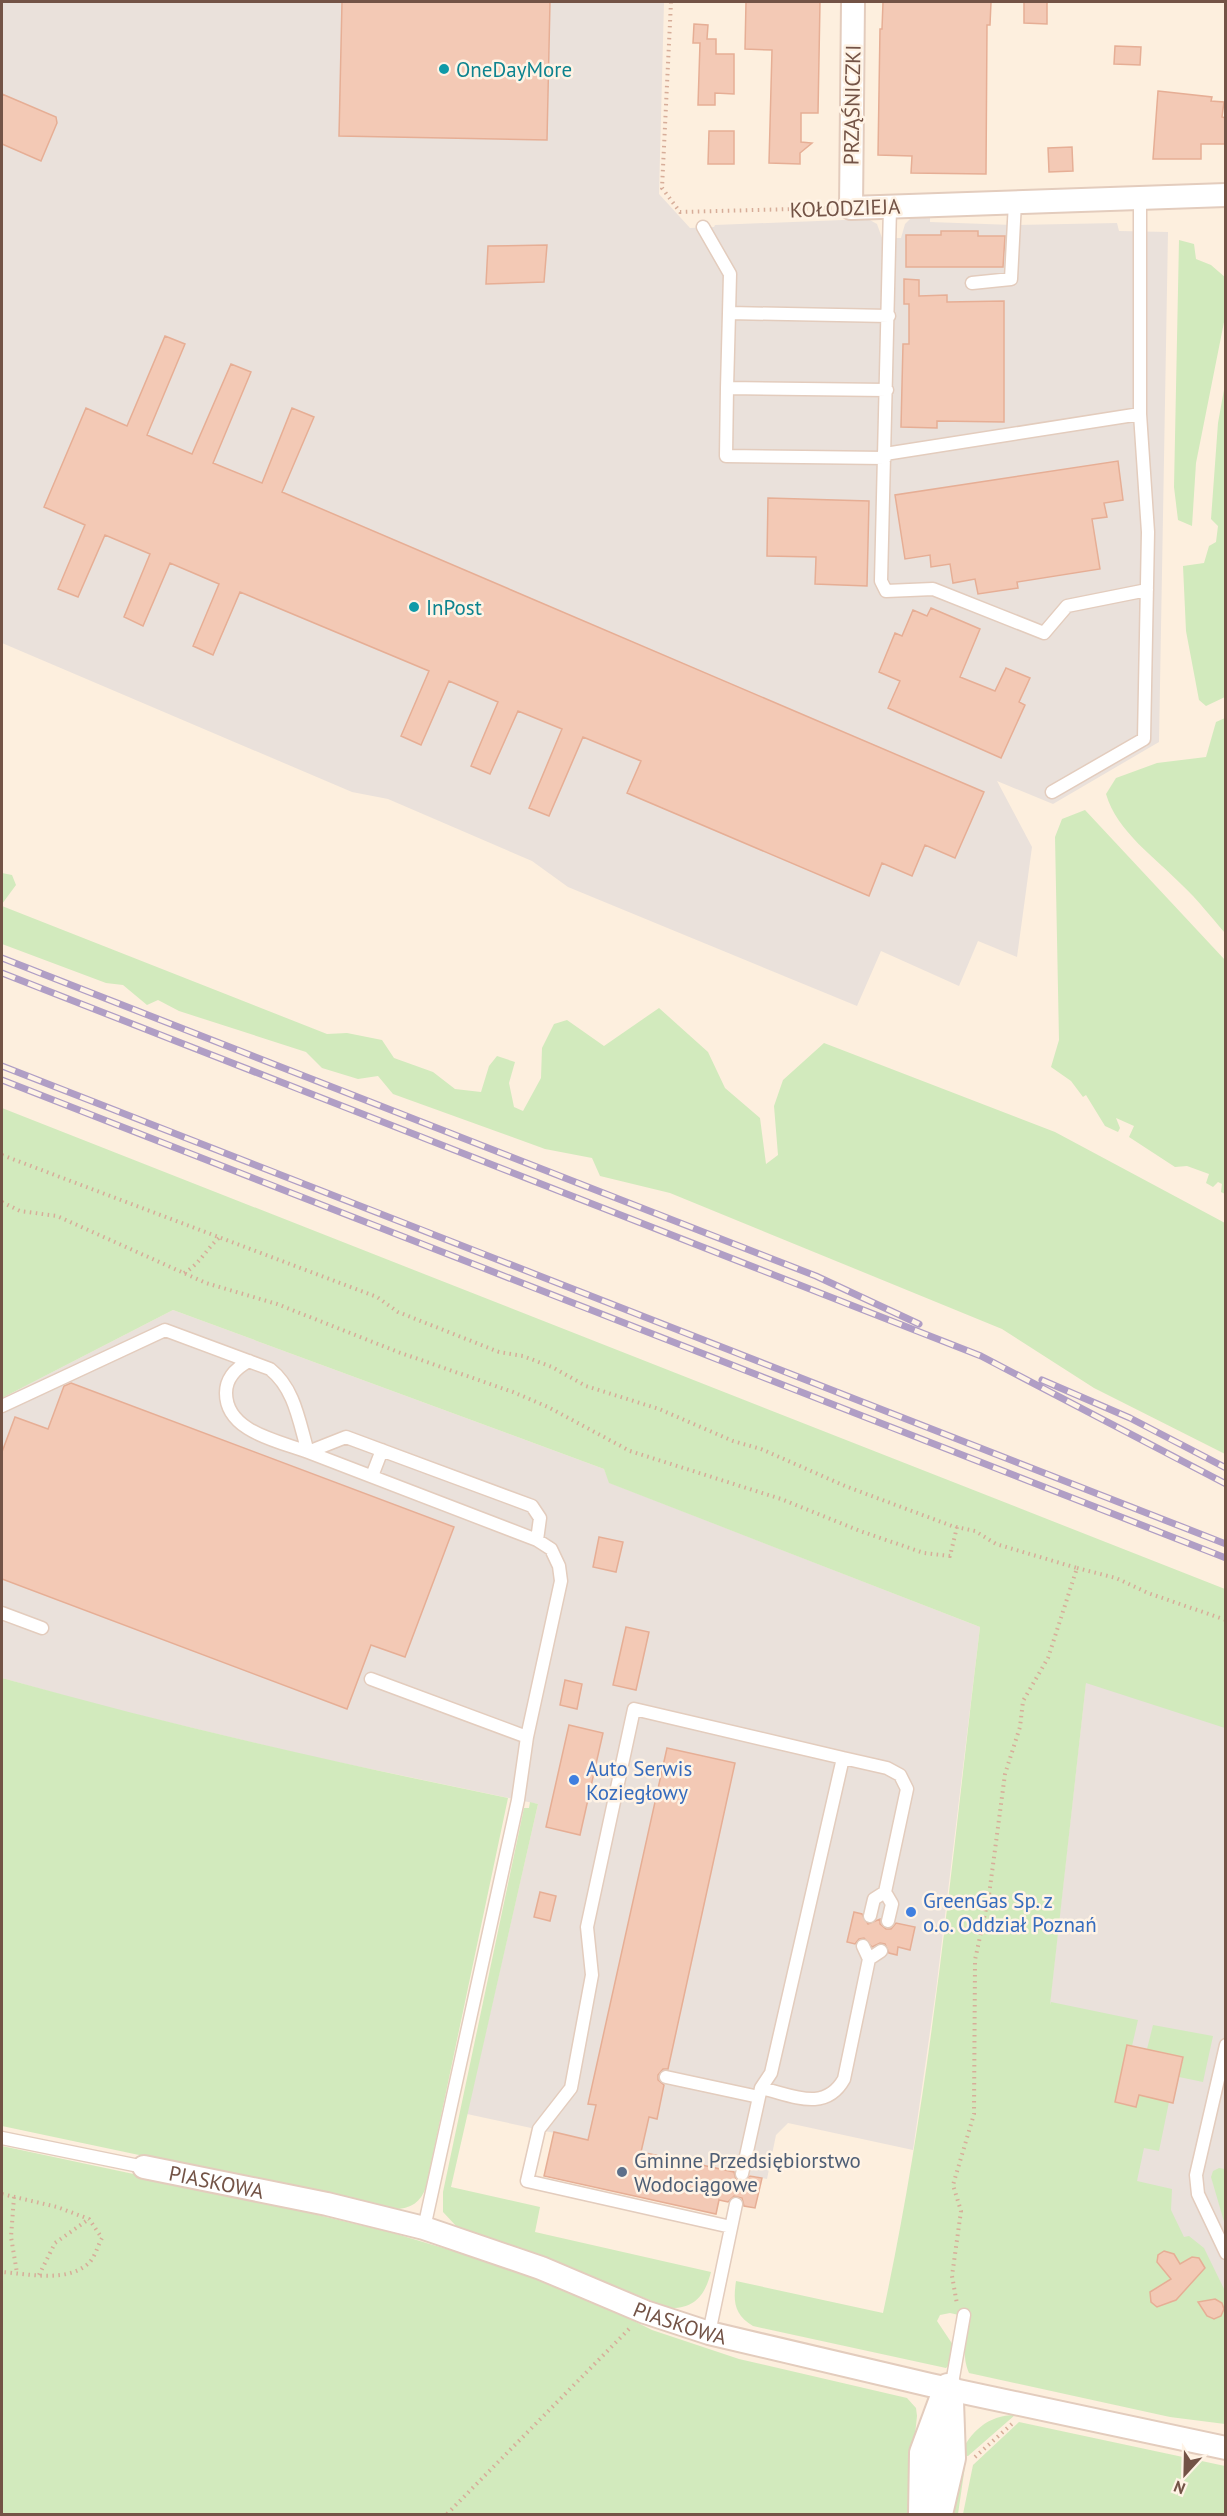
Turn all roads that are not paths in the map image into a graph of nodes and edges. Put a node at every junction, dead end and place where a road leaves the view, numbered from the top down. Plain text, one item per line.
1 (853, 2) edge
2 (1226, 195) edge
3 (1140, 198) junction
4 (1015, 202) junction
5 (890, 207) junction
6 (850, 208) joint
7 (703, 227) dead end
8 (972, 283) dead end
9 (729, 313) junction
10 (889, 316) junction
11 (728, 388) junction
12 (887, 390) junction
13 (1140, 414) junction
14 (885, 456) junction
15 (1147, 590) junction
16 (1052, 792) dead end
17 (249, 1361) junction
18 (2, 1406) edge
19 (382, 1450) junction
20 (308, 1452) junction
21 (372, 1476) junction
22 (537, 1540) junction
23 (2, 1613) edge
24 (42, 1628) dead end
25 (371, 1679) dead end
26 (527, 1737) junction
27 (843, 1758) junction
28 (885, 1892) junction
29 (870, 1916) dead end
30 (888, 1921) dead end
31 (862, 1946) dead end
32 (881, 1951) dead end
33 (869, 1959) junction
34 (1226, 2045) edge
35 (666, 2077) dead end
36 (760, 2092) junction
37 (2, 2138) edge
38 (144, 2167) joint
39 (742, 2174) dead end
40 (736, 2204) dead end
41 (731, 2227) junction
42 (424, 2228) junction
43 (1226, 2253) edge
44 (964, 2315) road end
45 (709, 2333) junction
46 (950, 2389) junction
47 (1226, 2448) edge
48 (924, 2514) edge
49 (938, 2514) edge

1 - 6 street, PRZĄŚNICZKI
2 - 3 street, KOŁODZIEJA
3 - 4 street, KOŁODZIEJA
3 - 13 lane
4 - 5 street, KOŁODZIEJA
4 - 8 lane
5 - 6 street, KOŁODZIEJA
5 - 10 lane
7 - 9 lane
9 - 10 lane
9 - 11 lane
10 - 12 lane
11 - 12 lane
11 - 14 lane
12 - 14 lane
13 - 14 lane
13 - 15 lane
14 - 15 lane
15 - 16 lane
17 - 18 lane
17 - 20 lane
17 - 20 lane
19 - 20 lane
19 - 21 lane
19 - 22 lane
20 - 21 lane
21 - 22 lane
22 - 26 lane
23 - 24 lane
25 - 26 lane
26 - 42 lane
27 - 28 lane
27 - 36 lane
27 - 41 lane
28 - 29 lane
28 - 30 lane
31 - 33 lane
32 - 33 lane
33 - 36 lane
34 - 43 lane
35 - 36 lane
36 - 39 lane
37 - 38 lane
38 - 42 street, PIASKOWA
40 - 41 lane
41 - 45 lane
42 - 45 street, PIASKOWA
44 - 46 lane
45 - 46 street, PIASKOWA
46 - 47 street, PIASKOWA
46 - 48 street
46 - 49 street

